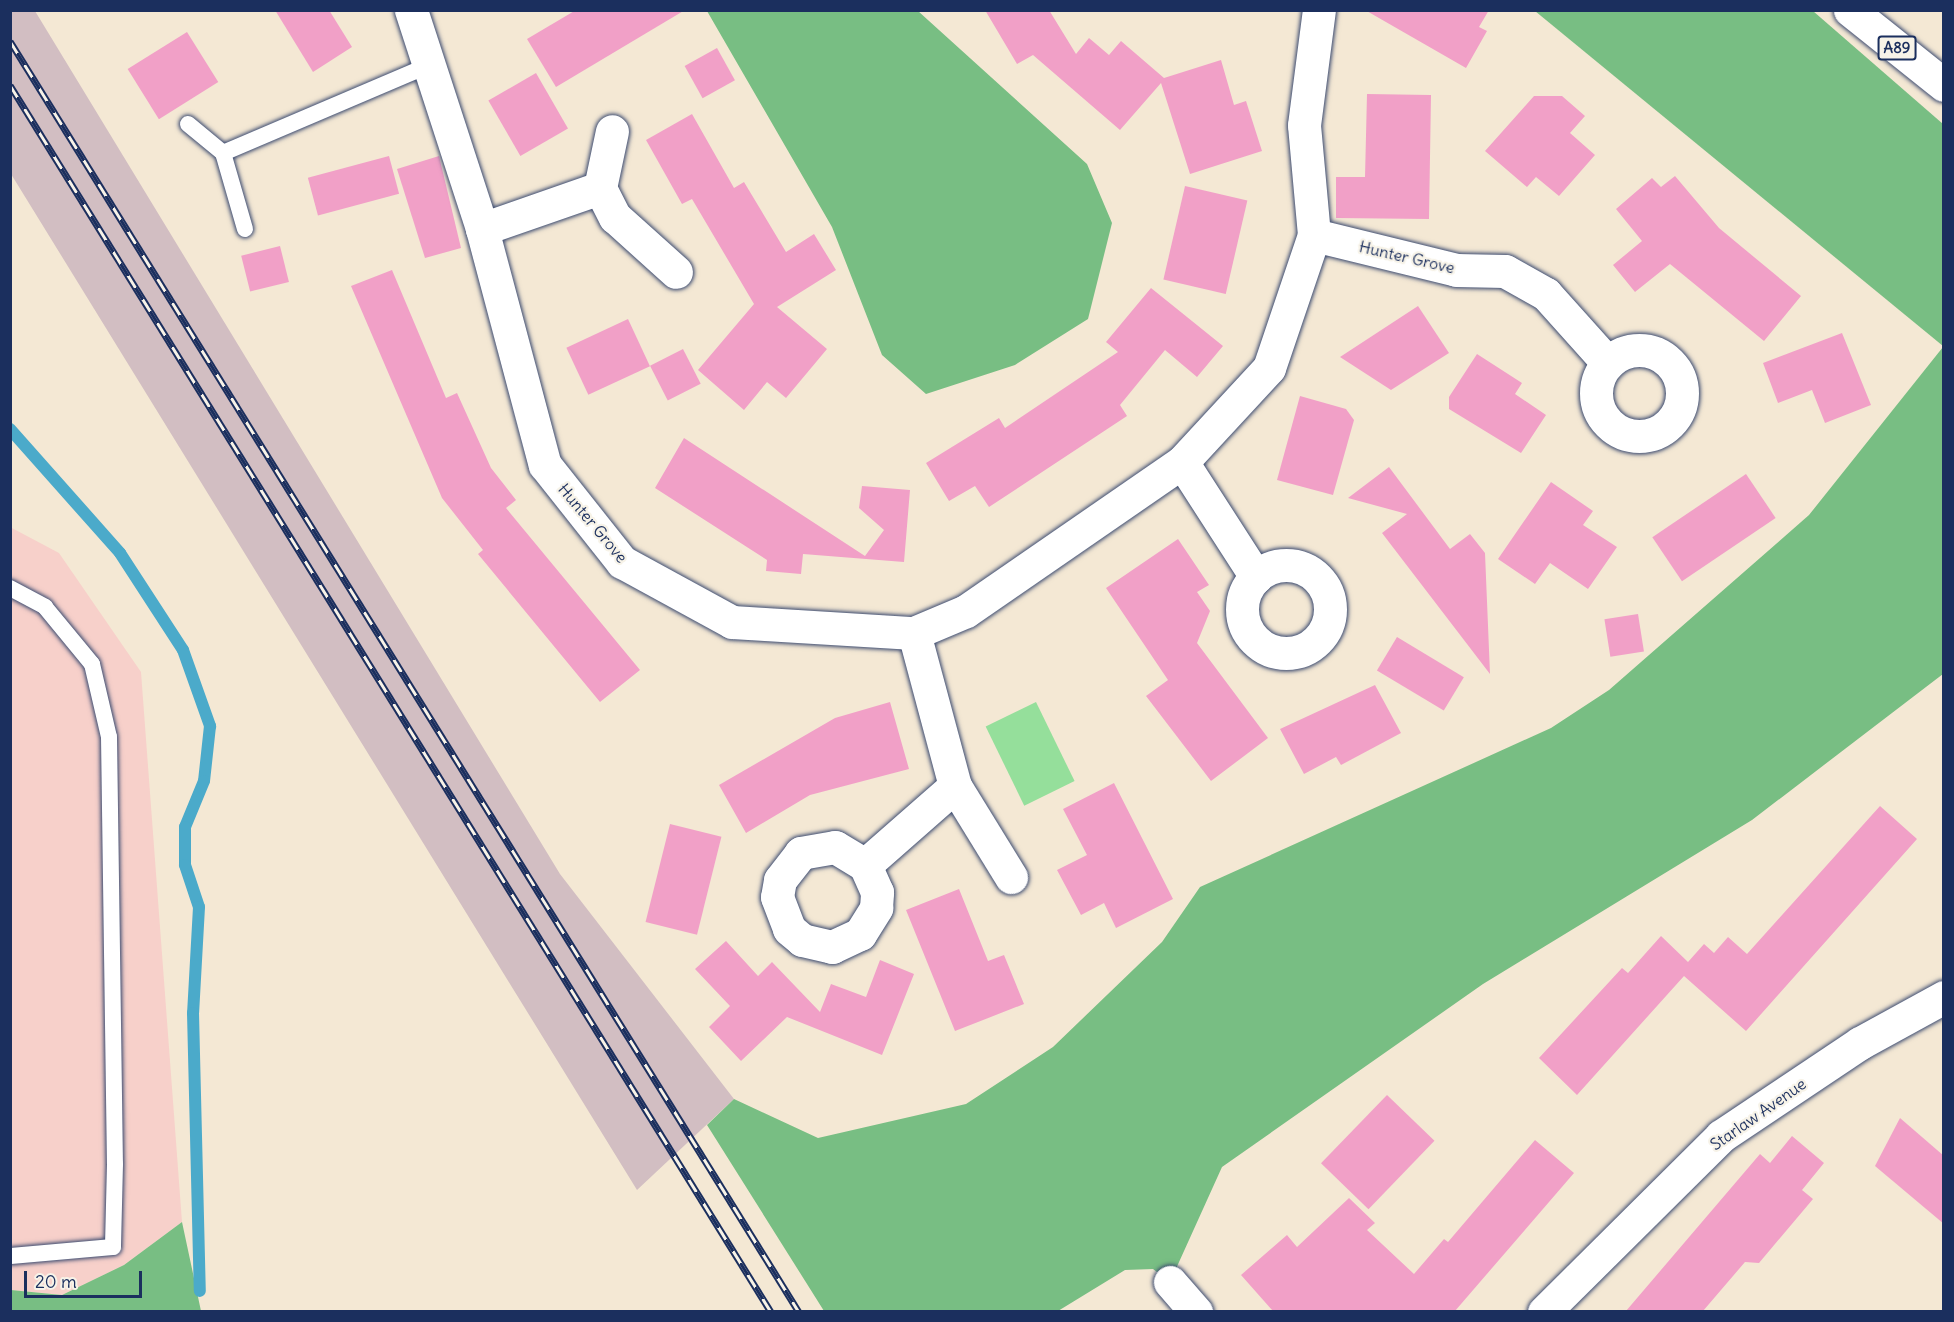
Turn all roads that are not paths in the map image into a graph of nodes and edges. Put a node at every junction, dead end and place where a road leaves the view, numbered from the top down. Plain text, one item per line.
1 (411, 10) edge
2 (1313, 12) edge
3 (1859, 13) edge
4 (432, 64) junction
5 (1944, 85) edge
6 (188, 124) dead end
7 (612, 131) dead end
8 (224, 153) junction
9 (600, 188) junction
10 (245, 229) dead end
11 (482, 229) junction
12 (1314, 235) junction
13 (676, 272) dead end
14 (1608, 363) dead end
15 (1182, 462) junction
16 (1256, 577) dead end
17 (10, 588) edge
18 (914, 633) junction
19 (955, 786) junction
20 (865, 864) dead end
21 (1011, 877) dead end
22 (1944, 997) edge
23 (10, 1256) edge
24 (1170, 1282) dead end
25 (1196, 1311) edge
26 (1544, 1311) edge

1 - 4 street, Hunter Grove
2 - 12 street, Hunter Grove
3 - 5 street, A89
4 - 8 lane
4 - 11 street, Hunter Grove
6 - 8 lane
7 - 9 street
8 - 10 lane
9 - 11 street
9 - 13 street
11 - 18 street, Hunter Grove
12 - 14 street, Hunter Grove
12 - 15 street, Hunter Grove
15 - 16 street
15 - 18 street, Hunter Grove
17 - 23 lane
18 - 19 street
19 - 20 street
19 - 21 street
22 - 26 street, Starlaw Avenue
24 - 25 street

